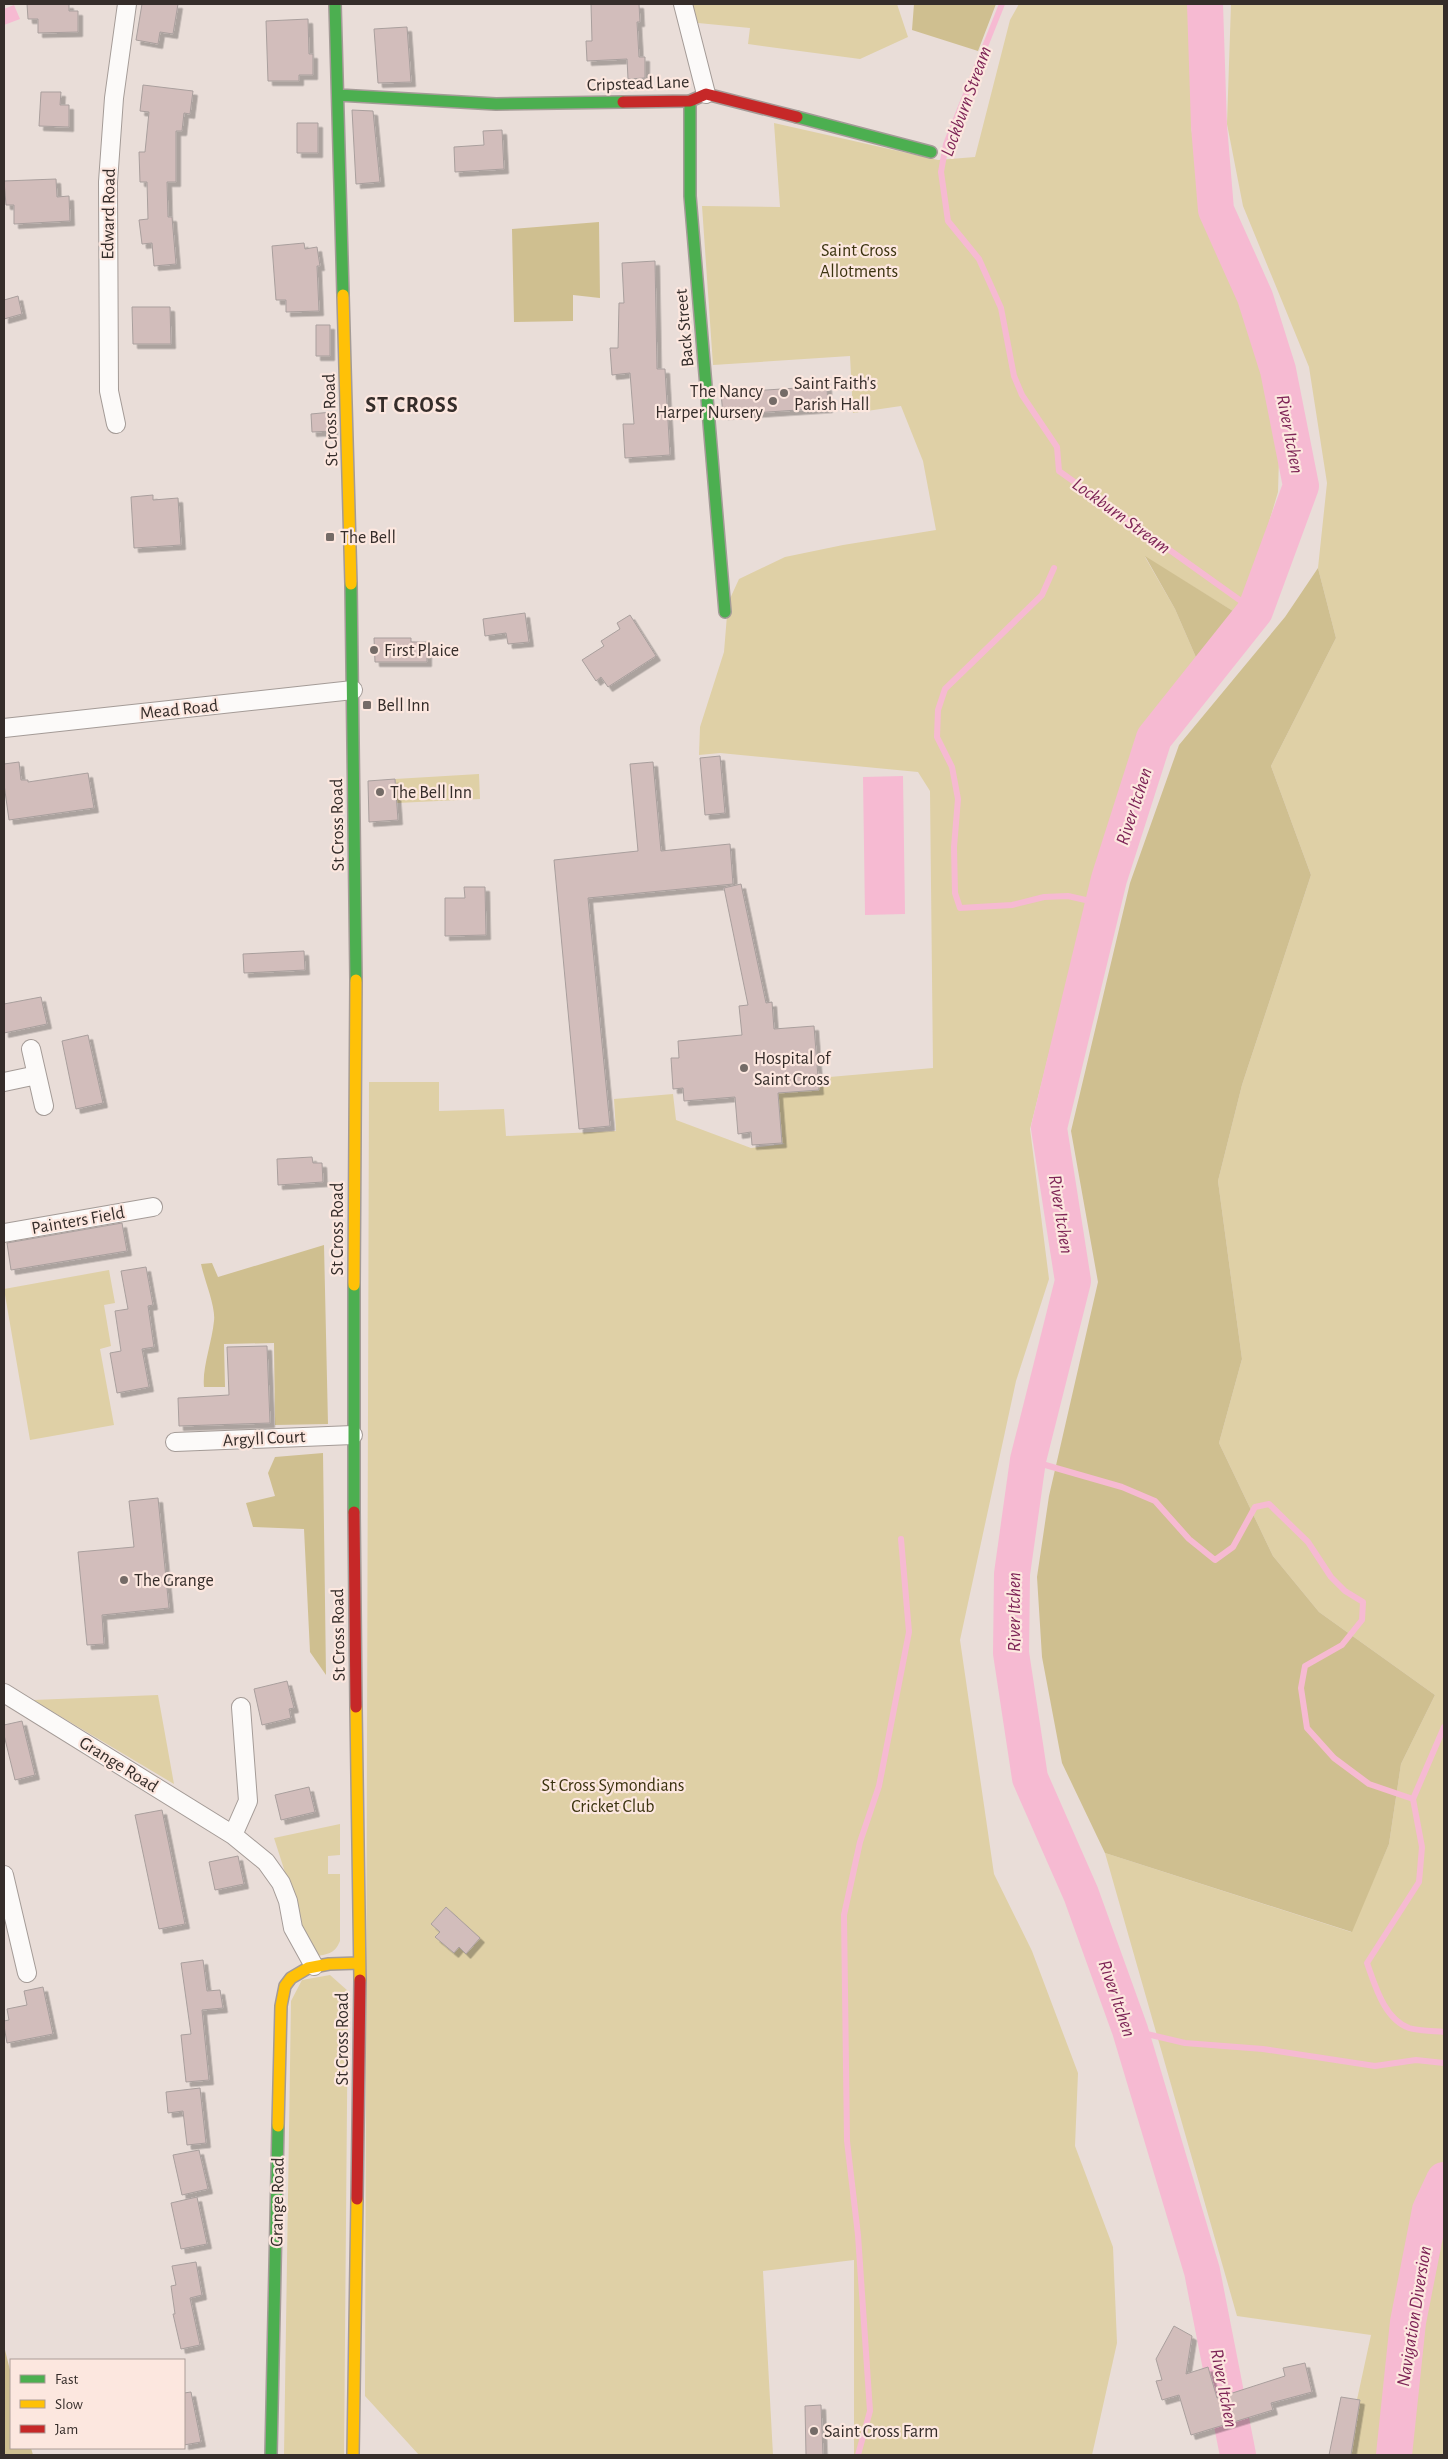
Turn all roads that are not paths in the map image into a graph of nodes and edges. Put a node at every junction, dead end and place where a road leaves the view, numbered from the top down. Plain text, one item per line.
1 (127, 4) edge
2 (335, 4) edge
3 (683, 4) edge
4 (338, 95) junction
5 (698, 98) junction
6 (931, 152) dead end
7 (116, 424) dead end
8 (725, 612) dead end
9 (353, 690) junction
10 (4, 728) edge
11 (31, 1049) dead end
12 (37, 1075) junction
13 (4, 1082) edge
14 (44, 1106) dead end
15 (153, 1207) dead end
16 (4, 1233) edge
17 (353, 1435) junction
18 (176, 1442) dead end
19 (4, 1693) edge
20 (241, 1707) dead end
21 (233, 1835) junction
22 (4, 1875) edge
23 (359, 1963) junction
24 (314, 1966) junction
25 (27, 1973) dead end
26 (271, 2455) edge
27 (353, 2455) edge

1 - 7 street, Edward Road
2 - 4 main road, St Cross Road
3 - 5 street
4 - 5 main road, Cripstead Lane
4 - 9 main road, St Cross Road
5 - 6 main road, Cripstead Lane
5 - 8 main road, Back Street
9 - 10 street, Mead Road
9 - 17 main road, St Cross Road
11 - 12 street
12 - 13 street
12 - 14 street
15 - 16 street, Painters Field
17 - 18 street, Argyll Court
17 - 23 main road, St Cross Road
19 - 21 street, Grange Road
20 - 21 street
21 - 24 street, Grange Road
22 - 25 street
23 - 24 main road, Grange Road
23 - 27 main road, St Cross Road
24 - 26 main road, Grange Road

